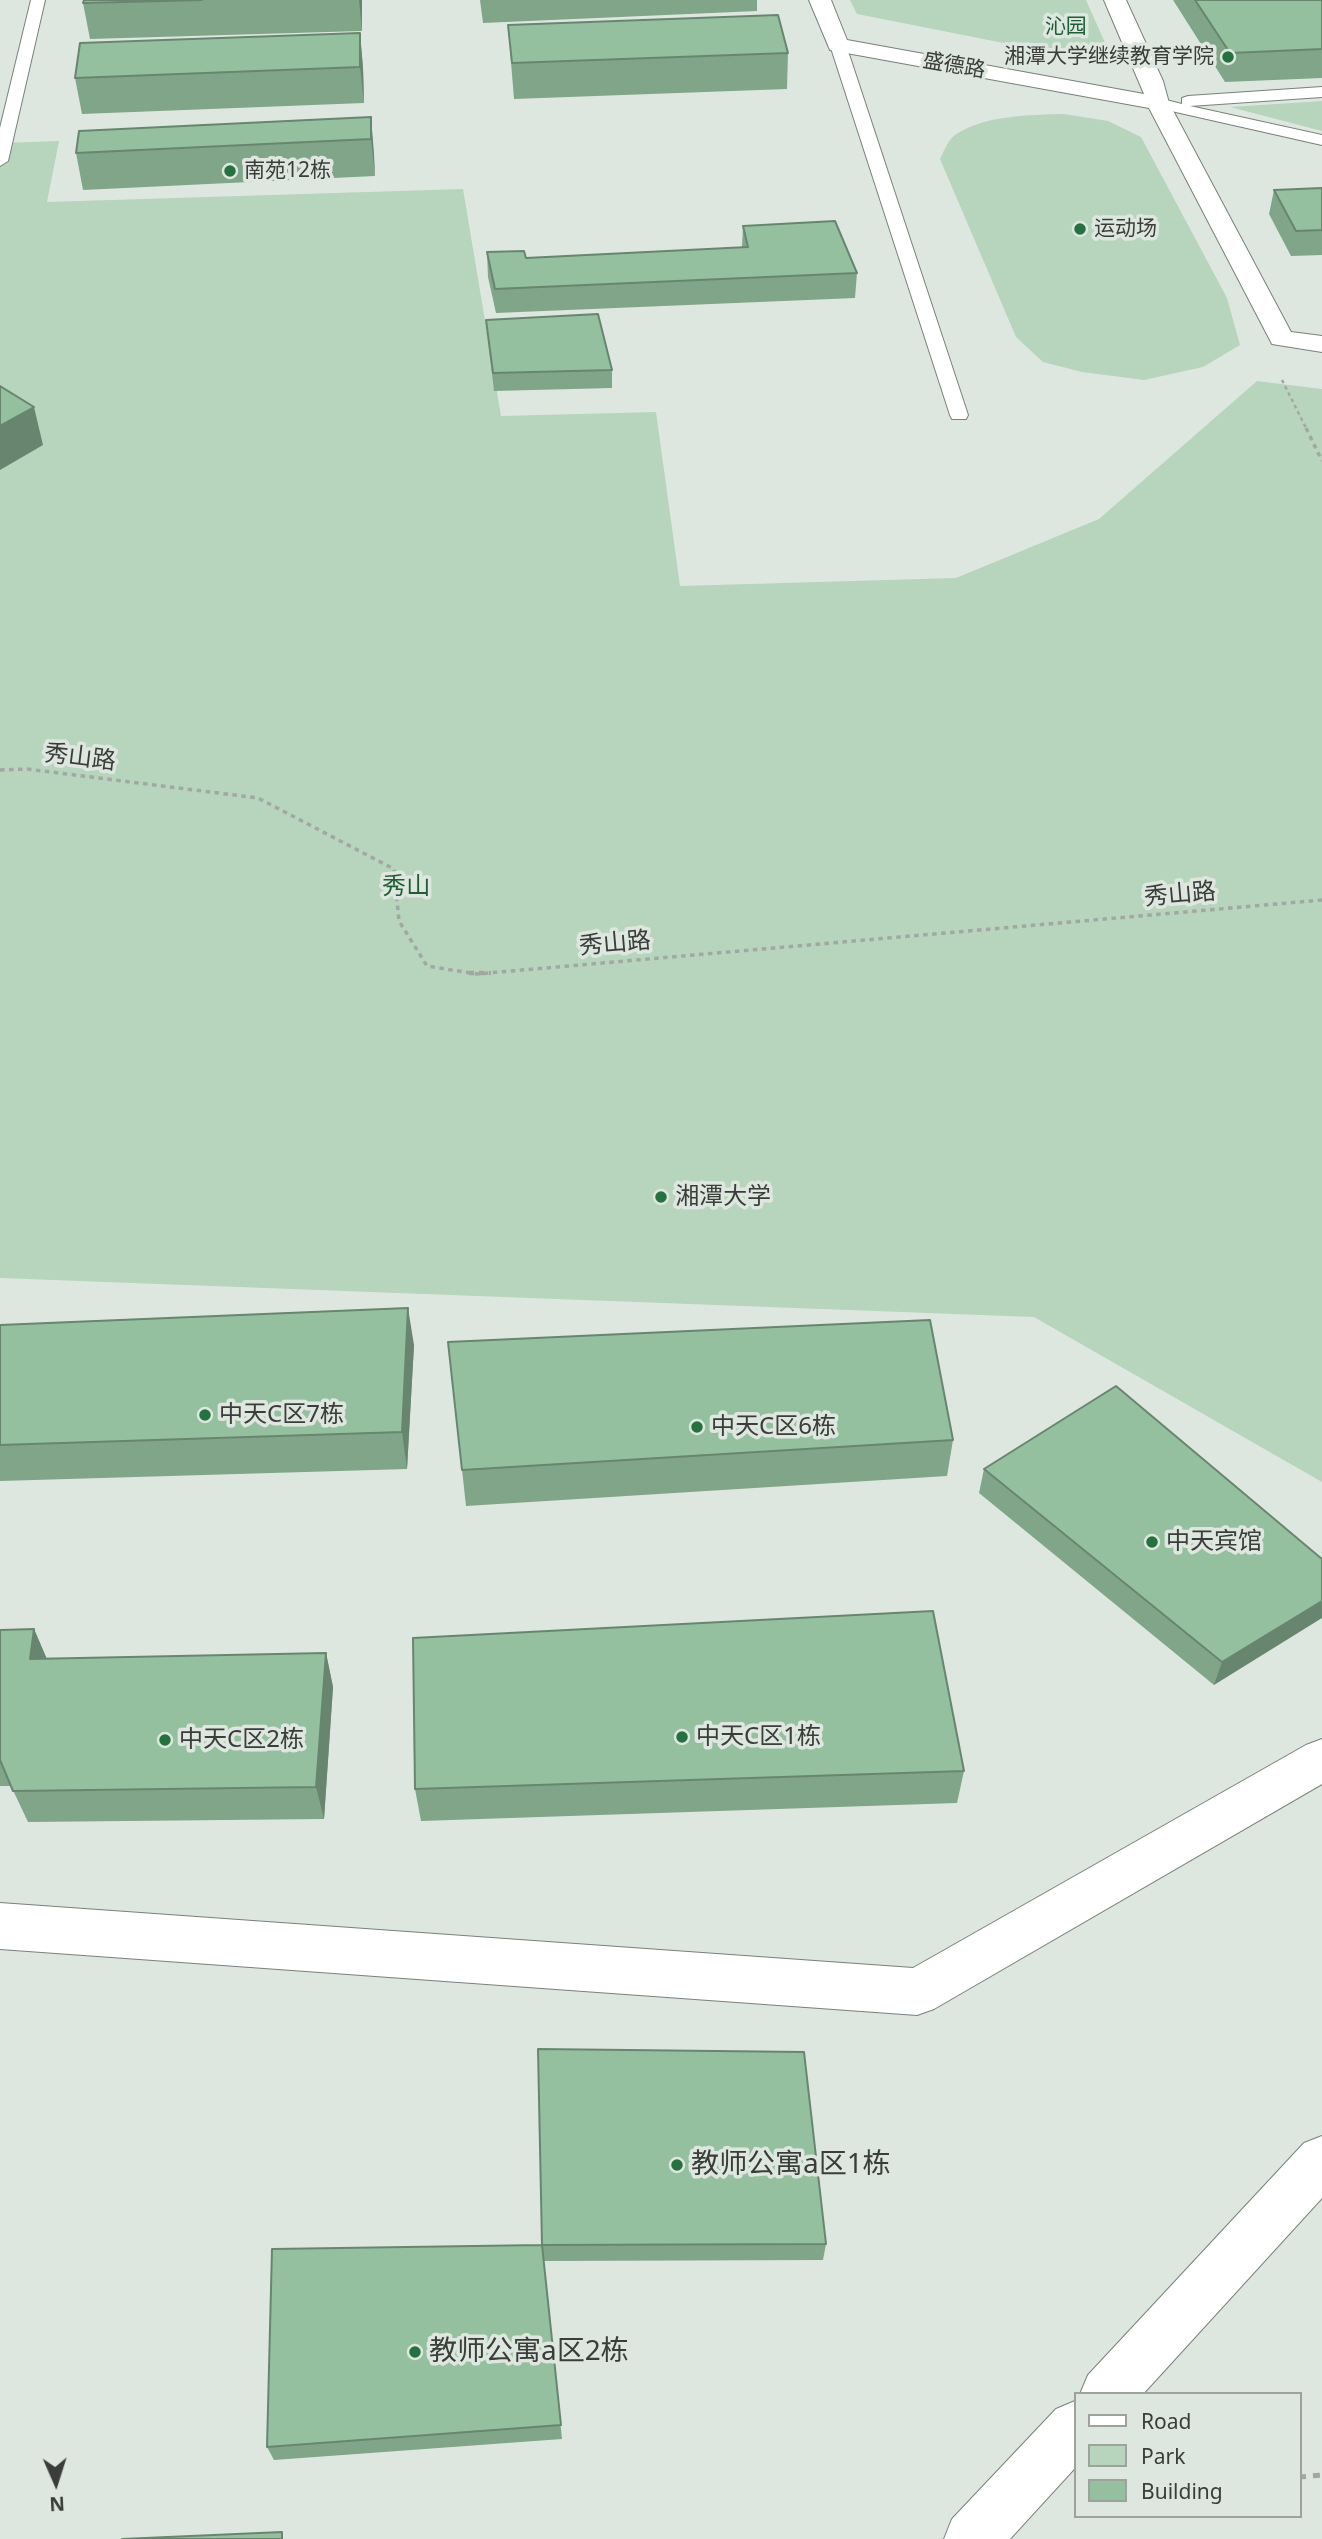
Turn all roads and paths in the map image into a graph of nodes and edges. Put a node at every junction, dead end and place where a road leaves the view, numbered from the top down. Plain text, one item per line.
1 (38, 0) edge
2 (820, 0) edge
3 (1115, 0) edge
4 (838, 45) junction
5 (1322, 92) edge
6 (1158, 103) junction
7 (1322, 140) edge
8 (0, 161) edge
9 (1322, 344) edge
10 (1280, 376) dead end
11 (960, 415) dead end
12 (1322, 461) edge
13 (0, 770) edge
14 (1322, 900) edge
15 (1322, 1760) edge
16 (0, 1926) edge
17 (1322, 2161) edge
18 (1109, 2392) edge
19 (1074, 2429) edge
20 (1322, 2475) edge
21 (1301, 2477) edge
22 (972, 2539) edge

1 - 8 lane
2 - 4 street
3 - 6 street
4 - 6 street, 盛德路
4 - 11 lane
5 - 6 lane
6 - 7 lane
6 - 9 street
10 - 12 path
13 - 14 path, 秀山路
15 - 16 street
17 - 18 street
19 - 22 street
20 - 21 path

